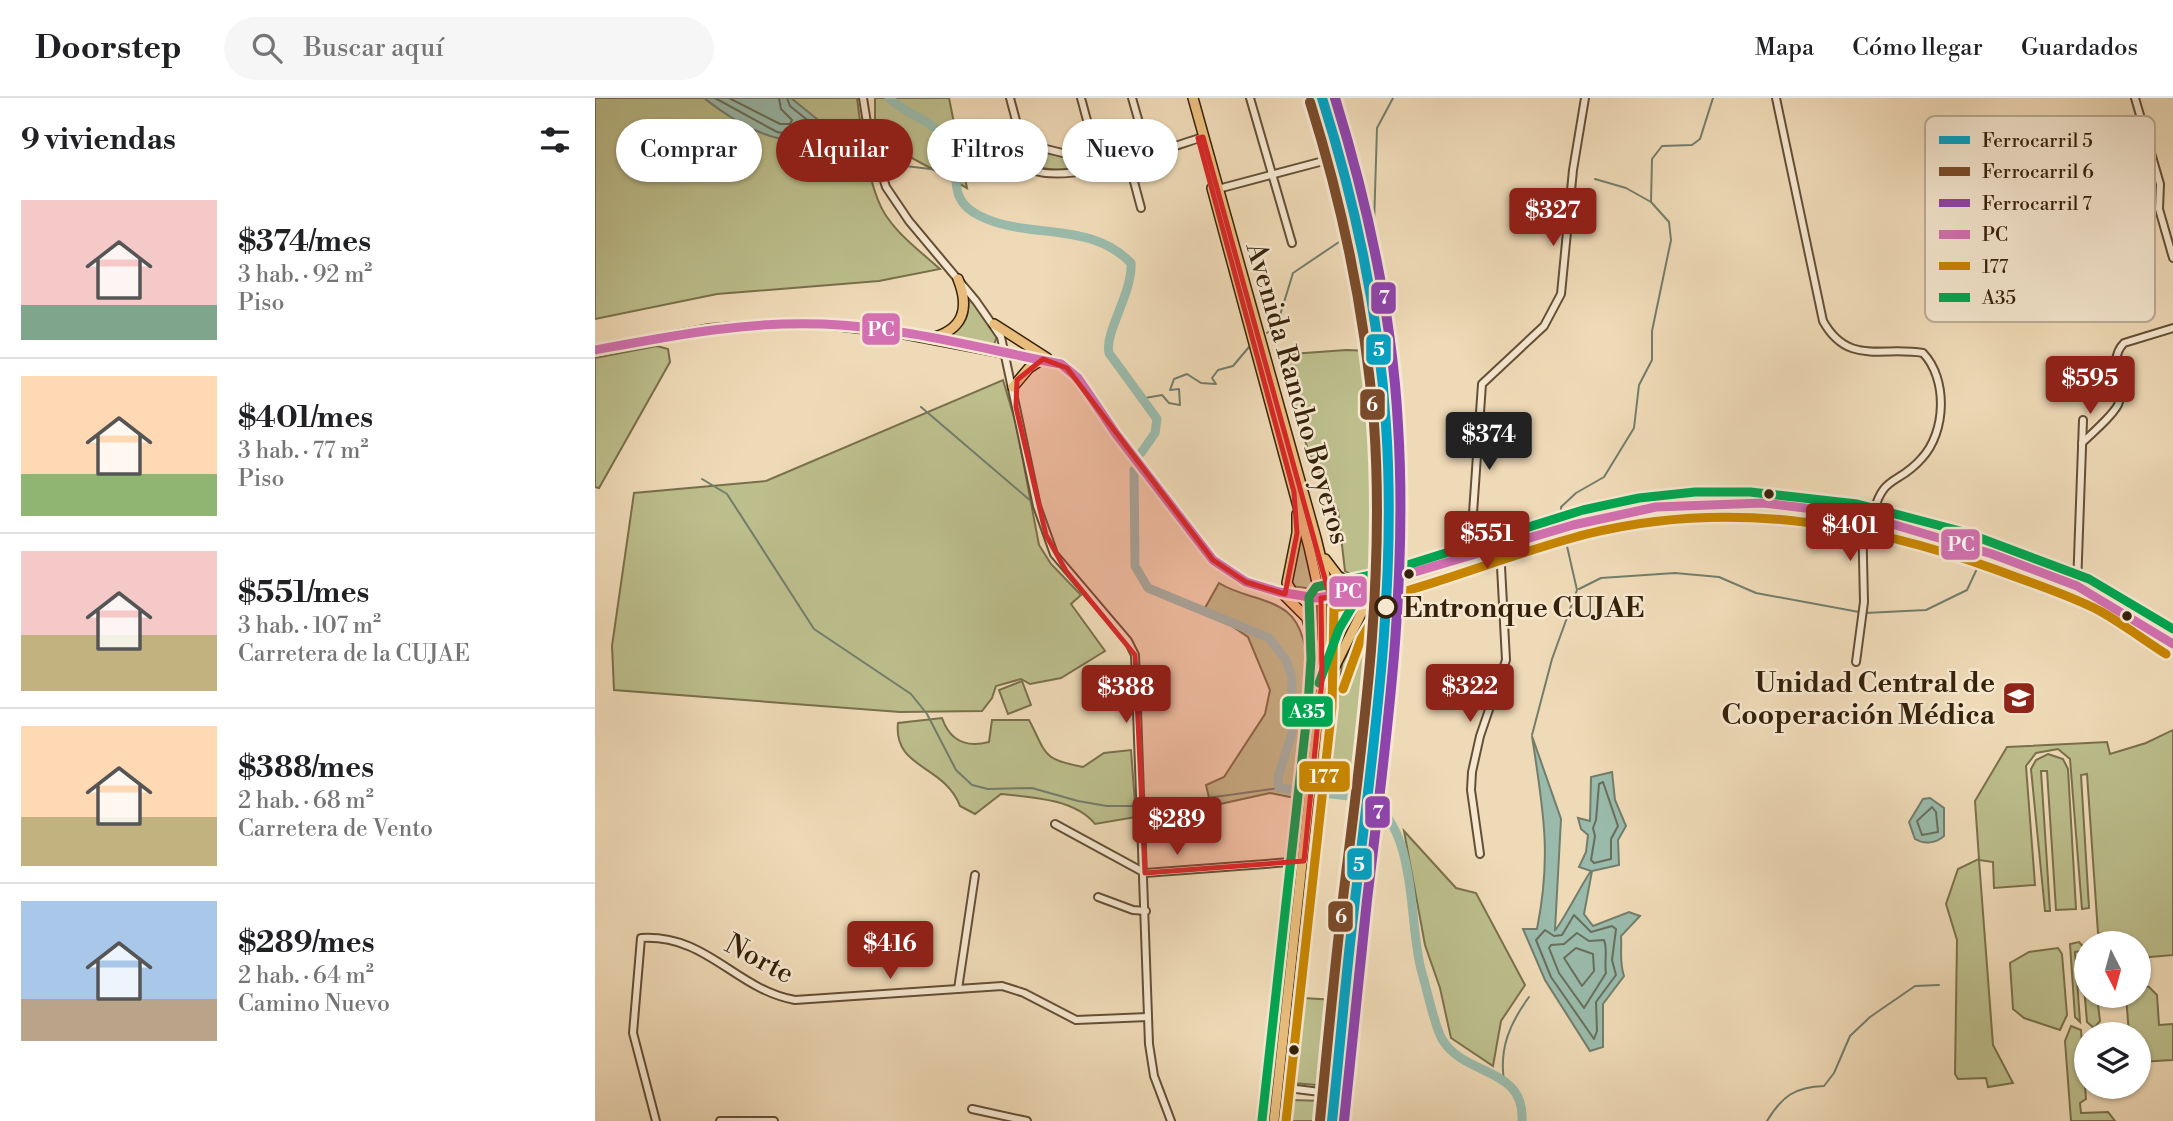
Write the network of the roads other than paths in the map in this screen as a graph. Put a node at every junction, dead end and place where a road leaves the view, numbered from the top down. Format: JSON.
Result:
{"nodes":[{"id":1,"x":863,"y":98,"type":"edge"},
{"id":2,"x":1010,"y":98,"type":"edge"},
{"id":3,"x":1081,"y":98,"type":"edge"},
{"id":4,"x":1132,"y":98,"type":"edge"},
{"id":5,"x":1186,"y":98,"type":"edge"},
{"id":6,"x":1192,"y":98,"type":"edge"},
{"id":7,"x":1250,"y":98,"type":"edge"},
{"id":8,"x":1585,"y":98,"type":"edge"},
{"id":9,"x":1776,"y":98,"type":"edge"},
{"id":10,"x":2135,"y":98,"type":"edge"},
{"id":11,"x":2140,"y":116,"type":"edge"},
{"id":12,"x":1016,"y":119,"type":"edge"},
{"id":13,"x":1087,"y":119,"type":"edge"},
{"id":14,"x":1138,"y":119,"type":"edge"},
{"id":15,"x":1201,"y":138,"type":"junction"},
{"id":16,"x":1178,"y":145,"type":"edge"},
{"id":17,"x":1331,"y":159,"type":"dead end"},
{"id":18,"x":2155,"y":167,"type":"edge"},
{"id":19,"x":1273,"y":174,"type":"junction"},
{"id":20,"x":1134,"y":182,"type":"edge"},
{"id":21,"x":1218,"y":189,"type":"junction"},
{"id":22,"x":1141,"y":208,"type":"dead end"},
{"id":23,"x":1292,"y":243,"type":"dead end"},
{"id":24,"x":2173,"y":258,"type":"edge"},
{"id":25,"x":958,"y":279,"type":"junction"},
{"id":26,"x":994,"y":324,"type":"junction"},
{"id":27,"x":2173,"y":328,"type":"edge"},
{"id":28,"x":931,"y":338,"type":"junction"},
{"id":29,"x":595,"y":350,"type":"edge"},
{"id":30,"x":1006,"y":353,"type":"junction"},
{"id":31,"x":1043,"y":359,"type":"junction"},
{"id":32,"x":1055,"y":362,"type":"junction"},
{"id":33,"x":1013,"y":387,"type":"junction"},
{"id":34,"x":2083,"y":420,"type":"dead end"},
{"id":35,"x":2082,"y":443,"type":"junction"},
{"id":36,"x":1294,"y":492,"type":"junction"},
{"id":37,"x":1862,"y":515,"type":"junction"},
{"id":38,"x":1873,"y":517,"type":"junction"},
{"id":39,"x":1316,"y":538,"type":"junction"},
{"id":40,"x":1500,"y":548,"type":"junction"},
{"id":41,"x":1470,"y":558,"type":"junction"},
{"id":42,"x":1290,"y":570,"type":"junction"},
{"id":43,"x":1379,"y":585,"type":"junction"},
{"id":44,"x":2077,"y":586,"type":"junction"},
{"id":45,"x":1267,"y":589,"type":"junction"},
{"id":46,"x":1361,"y":590,"type":"junction"},
{"id":47,"x":1279,"y":593,"type":"junction"},
{"id":48,"x":1296,"y":596,"type":"junction"},
{"id":49,"x":1326,"y":597,"type":"junction"},
{"id":50,"x":1366,"y":605,"type":"junction"},
{"id":51,"x":2173,"y":644,"type":"edge"},
{"id":52,"x":1856,"y":662,"type":"dead end"},
{"id":53,"x":1327,"y":680,"type":"junction"},
{"id":54,"x":1055,"y":824,"type":"dead end"},
{"id":55,"x":1312,"y":824,"type":"junction"},
{"id":56,"x":1480,"y":854,"type":"dead end"},
{"id":57,"x":1304,"y":861,"type":"junction"},
{"id":58,"x":1145,"y":873,"type":"junction"},
{"id":59,"x":975,"y":876,"type":"dead end"},
{"id":60,"x":1098,"y":897,"type":"dead end"},
{"id":61,"x":1146,"y":911,"type":"junction"},
{"id":62,"x":958,"y":989,"type":"junction"},
{"id":63,"x":1148,"y":1017,"type":"junction"},
{"id":64,"x":1288,"y":1088,"type":"junction"},
{"id":65,"x":972,"y":1109,"type":"dead end"},
{"id":66,"x":988,"y":1113,"type":"junction"},
{"id":67,"x":656,"y":1121,"type":"edge"},
{"id":68,"x":720,"y":1121,"type":"edge"},
{"id":69,"x":774,"y":1121,"type":"edge"},
{"id":70,"x":988,"y":1121,"type":"edge"},
{"id":71,"x":1027,"y":1121,"type":"edge"},
{"id":72,"x":1171,"y":1121,"type":"edge"},
{"id":73,"x":1274,"y":1121,"type":"edge"},
{"id":74,"x":1284,"y":1121,"type":"edge"},
{"id":75,"x":1324,"y":1121,"type":"edge"}],
"edges":[{"from":1,"to":25,"type":"street"},
{"from":2,"to":12,"type":"street"},
{"from":3,"to":13,"type":"street"},
{"from":4,"to":14,"type":"street"},
{"from":5,"to":15,"type":"highway","name":"Avenida Rancho Boyeros"},
{"from":6,"to":15,"type":"highway","name":"Avenida Rancho Boyeros"},
{"from":7,"to":19,"type":"street"},
{"from":8,"to":41,"type":"street"},
{"from":9,"to":38,"type":"street"},
{"from":10,"to":11,"type":"street"},
{"from":15,"to":16,"type":"street"},
{"from":15,"to":21,"type":"highway","name":"Avenida Rancho Boyeros"},
{"from":15,"to":36,"type":"highway","name":"Avenida Rancho Boyeros"},
{"from":17,"to":19,"type":"street"},
{"from":18,"to":24,"type":"street"},
{"from":19,"to":21,"type":"street"},
{"from":19,"to":23,"type":"street"},
{"from":20,"to":22,"type":"street"},
{"from":21,"to":39,"type":"highway","name":"Avenida Rancho Boyeros"},
{"from":25,"to":26,"type":"street"},
{"from":25,"to":28,"type":"highway"},
{"from":26,"to":30,"type":"street"},
{"from":26,"to":32,"type":"highway"},
{"from":27,"to":35,"type":"street"},
{"from":28,"to":29,"type":"highway"},
{"from":28,"to":30,"type":"highway"},
{"from":30,"to":31,"type":"highway"},
{"from":30,"to":33,"type":"street"},
{"from":31,"to":32,"type":"highway"},
{"from":31,"to":33,"type":"highway"},
{"from":32,"to":45,"type":"highway"},
{"from":33,"to":58,"type":"street"},
{"from":34,"to":35,"type":"street"},
{"from":35,"to":44,"type":"street"},
{"from":36,"to":42,"type":"highway"},
{"from":36,"to":49,"type":"highway","name":"Avenida Rancho Boyeros"},
{"from":37,"to":38,"type":"highway"},
{"from":37,"to":40,"type":"highway"},
{"from":37,"to":52,"type":"street"},
{"from":38,"to":44,"type":"highway"},
{"from":39,"to":46,"type":"highway"},
{"from":39,"to":49,"type":"highway","name":"Avenida Rancho Boyeros"},
{"from":40,"to":41,"type":"highway"},
{"from":40,"to":56,"type":"street"},
{"from":41,"to":43,"type":"highway"},
{"from":42,"to":45,"type":"highway"},
{"from":42,"to":48,"type":"highway"},
{"from":43,"to":46,"type":"highway"},
{"from":43,"to":50,"type":"highway"},
{"from":44,"to":51,"type":"highway"},
{"from":45,"to":47,"type":"highway"},
{"from":46,"to":49,"type":"highway"},
{"from":46,"to":50,"type":"highway"},
{"from":47,"to":48,"type":"highway"},
{"from":47,"to":53,"type":"highway"},
{"from":48,"to":49,"type":"highway"},
{"from":49,"to":53,"type":"highway","name":"Avenida Rancho Boyeros"},
{"from":50,"to":53,"type":"highway"},
{"from":53,"to":55,"type":"highway","name":"Avenida Rancho Boyeros"},
{"from":54,"to":58,"type":"street"},
{"from":55,"to":57,"type":"highway","name":"Avenida Rancho Boyeros"},
{"from":55,"to":64,"type":"highway","name":"Avenida Rancho Boyeros"},
{"from":57,"to":58,"type":"street"},
{"from":57,"to":73,"type":"highway","name":"Avenida Rancho Boyeros"},
{"from":58,"to":61,"type":"street"},
{"from":59,"to":62,"type":"street"},
{"from":60,"to":61,"type":"street"},
{"from":61,"to":63,"type":"street"},
{"from":62,"to":63,"type":"street","name":"Norte"},
{"from":62,"to":67,"type":"street","name":"Norte"},
{"from":63,"to":72,"type":"street"},
{"from":64,"to":74,"type":"highway","name":"Avenida Rancho Boyeros"},
{"from":64,"to":75,"type":"street"},
{"from":65,"to":66,"type":"street"},
{"from":66,"to":70,"type":"street"},
{"from":66,"to":71,"type":"street"},
{"from":68,"to":69,"type":"street"}]}
